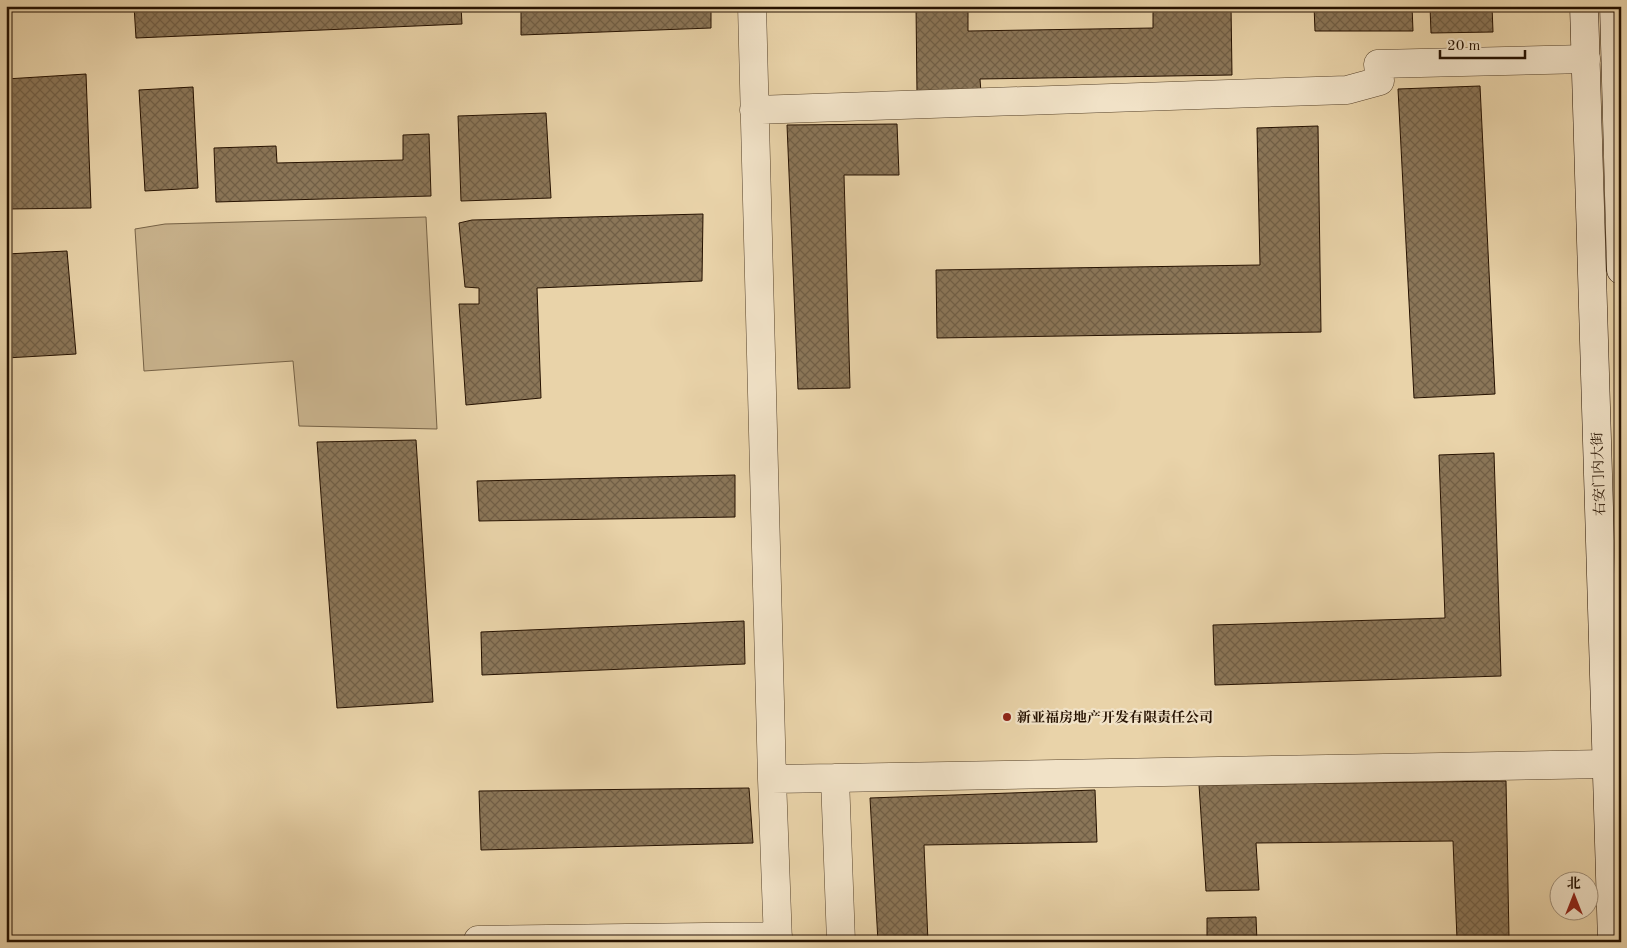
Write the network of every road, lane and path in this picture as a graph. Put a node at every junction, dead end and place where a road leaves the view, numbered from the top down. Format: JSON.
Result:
{"nodes":[{"id":1,"x":752,"y":6,"type":"edge"},
{"id":2,"x":1584,"y":6,"type":"edge"},
{"id":3,"x":1614,"y":6,"type":"edge"},
{"id":4,"x":1586,"y":59,"type":"junction"},
{"id":5,"x":754,"y":110,"type":"junction"},
{"id":6,"x":1620,"y":253,"type":"edge"},
{"id":7,"x":1606,"y":764,"type":"junction"},
{"id":8,"x":835,"y":778,"type":"junction"},
{"id":9,"x":772,"y":779,"type":"junction"},
{"id":10,"x":778,"y":939,"type":"edge"},
{"id":11,"x":478,"y":942,"type":"edge"},
{"id":12,"x":841,"y":942,"type":"edge"},
{"id":13,"x":1612,"y":942,"type":"edge"}],
"edges":[{"from":1,"to":5,"type":"street"},
{"from":2,"to":4,"type":"street","name":"右安门内大街"},
{"from":3,"to":6,"type":"street"},
{"from":4,"to":5,"type":"street"},
{"from":4,"to":7,"type":"street","name":"右安门内大街"},
{"from":5,"to":9,"type":"street"},
{"from":7,"to":8,"type":"street"},
{"from":7,"to":13,"type":"street","name":"右安门内大街"},
{"from":8,"to":9,"type":"street"},
{"from":8,"to":12,"type":"street"},
{"from":9,"to":10,"type":"street"},
{"from":10,"to":11,"type":"street"}]}
